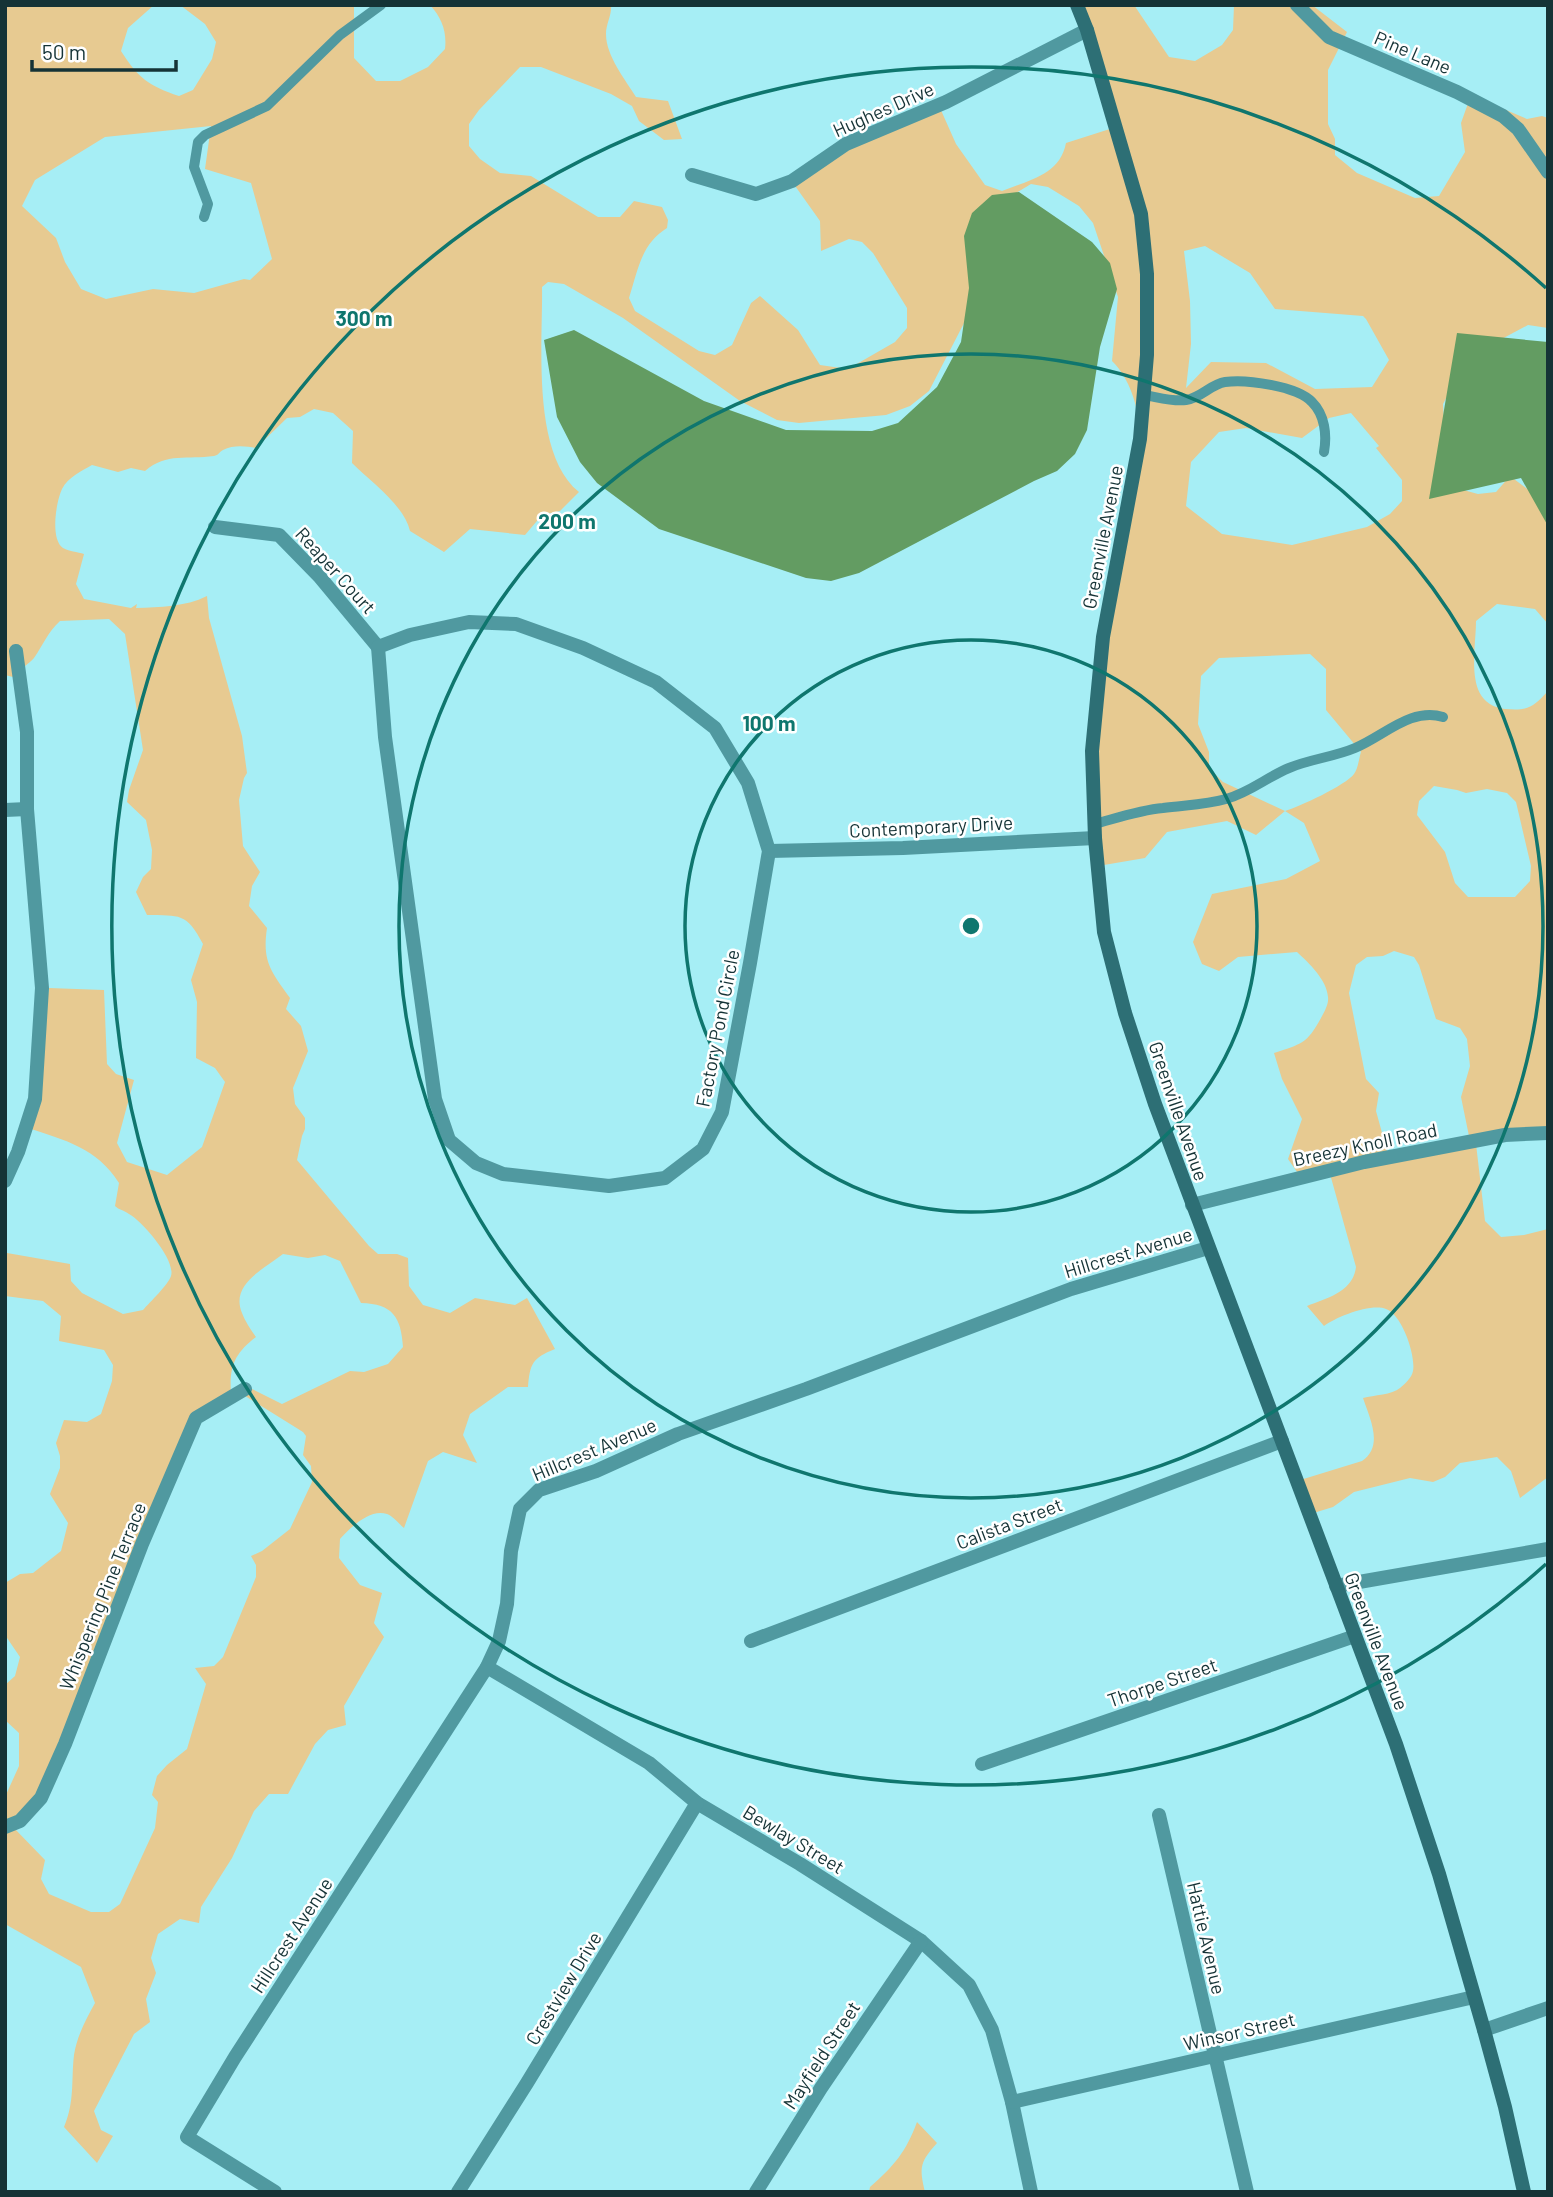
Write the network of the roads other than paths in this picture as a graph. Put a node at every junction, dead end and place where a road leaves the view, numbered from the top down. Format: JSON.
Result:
{"nodes":[{"id":1,"x":381,"y":5,"type":"edge"},
{"id":2,"x":1077,"y":5,"type":"edge"},
{"id":3,"x":1297,"y":5,"type":"edge"},
{"id":4,"x":1087,"y":30,"type":"junction"},
{"id":5,"x":1548,"y":172,"type":"edge"},
{"id":6,"x":692,"y":175,"type":"dead end"},
{"id":7,"x":204,"y":216,"type":"dead end"},
{"id":8,"x":1144,"y":395,"type":"junction"},
{"id":9,"x":1324,"y":452,"type":"dead end"},
{"id":10,"x":215,"y":527,"type":"dead end"},
{"id":11,"x":378,"y":647,"type":"junction"},
{"id":12,"x":16,"y":652,"type":"dead end"},
{"id":13,"x":1443,"y":717,"type":"dead end"},
{"id":14,"x":27,"y":809,"type":"junction"},
{"id":15,"x":5,"y":810,"type":"edge"},
{"id":16,"x":1095,"y":831,"type":"junction"},
{"id":17,"x":769,"y":851,"type":"junction"},
{"id":18,"x":1548,"y":1133,"type":"edge"},
{"id":19,"x":5,"y":1181,"type":"edge"},
{"id":20,"x":1192,"y":1205,"type":"junction"},
{"id":21,"x":1208,"y":1248,"type":"junction"},
{"id":22,"x":245,"y":1389,"type":"dead end"},
{"id":23,"x":1282,"y":1441,"type":"junction"},
{"id":24,"x":1548,"y":1549,"type":"edge"},
{"id":25,"x":1336,"y":1586,"type":"junction"},
{"id":26,"x":1355,"y":1636,"type":"junction"},
{"id":27,"x":751,"y":1640,"type":"dead end"},
{"id":28,"x":487,"y":1667,"type":"junction"},
{"id":29,"x":982,"y":1765,"type":"dead end"},
{"id":30,"x":697,"y":1803,"type":"junction"},
{"id":31,"x":1159,"y":1815,"type":"dead end"},
{"id":32,"x":5,"y":1827,"type":"edge"},
{"id":33,"x":921,"y":1941,"type":"junction"},
{"id":34,"x":1474,"y":1997,"type":"junction"},
{"id":35,"x":1548,"y":2008,"type":"edge"},
{"id":36,"x":1484,"y":2030,"type":"junction"},
{"id":37,"x":1214,"y":2056,"type":"junction"},
{"id":38,"x":1012,"y":2102,"type":"junction"},
{"id":39,"x":275,"y":2192,"type":"edge"},
{"id":40,"x":458,"y":2192,"type":"edge"},
{"id":41,"x":756,"y":2192,"type":"edge"},
{"id":42,"x":1031,"y":2192,"type":"edge"},
{"id":43,"x":1247,"y":2192,"type":"edge"},
{"id":44,"x":1524,"y":2192,"type":"edge"}],
"edges":[{"from":1,"to":7,"type":"lane"},
{"from":2,"to":4,"type":"main road","name":"Greenville Avenue"},
{"from":3,"to":5,"type":"street","name":"Pine Lane"},
{"from":4,"to":6,"type":"street","name":"Hughes Drive"},
{"from":4,"to":8,"type":"main road","name":"Greenville Avenue"},
{"from":8,"to":9,"type":"lane"},
{"from":8,"to":16,"type":"main road","name":"Greenville Avenue"},
{"from":10,"to":11,"type":"street","name":"Reaper Court"},
{"from":11,"to":17,"type":"street","name":"Factory Pond Circle"},
{"from":11,"to":17,"type":"street","name":"Factory Pond Circle"},
{"from":12,"to":14,"type":"street"},
{"from":13,"to":16,"type":"lane"},
{"from":14,"to":15,"type":"street"},
{"from":14,"to":19,"type":"street"},
{"from":16,"to":17,"type":"street","name":"Contemporary Drive"},
{"from":16,"to":20,"type":"main road","name":"Greenville Avenue"},
{"from":18,"to":20,"type":"street","name":"Breezy Knoll Road"},
{"from":20,"to":21,"type":"main road","name":"Greenville Avenue"},
{"from":21,"to":23,"type":"main road","name":"Greenville Avenue"},
{"from":21,"to":28,"type":"street","name":"Hillcrest Avenue"},
{"from":22,"to":32,"type":"street","name":"Whispering Pine Terrace"},
{"from":23,"to":25,"type":"main road","name":"Greenville Avenue"},
{"from":23,"to":27,"type":"street","name":"Calista Street"},
{"from":24,"to":25,"type":"street"},
{"from":25,"to":26,"type":"main road","name":"Greenville Avenue"},
{"from":26,"to":29,"type":"street","name":"Thorpe Street"},
{"from":26,"to":34,"type":"main road","name":"Greenville Avenue"},
{"from":28,"to":30,"type":"street","name":"Bewlay Street"},
{"from":28,"to":39,"type":"street","name":"Hillcrest Avenue"},
{"from":30,"to":33,"type":"street","name":"Bewlay Street"},
{"from":30,"to":40,"type":"street","name":"Crestview Drive"},
{"from":31,"to":37,"type":"street","name":"Hattie Avenue"},
{"from":33,"to":38,"type":"street","name":"Bewlay Street"},
{"from":33,"to":41,"type":"street","name":"Mayfield Street"},
{"from":34,"to":36,"type":"main road","name":"Greenville Avenue"},
{"from":34,"to":37,"type":"street","name":"Winsor Street"},
{"from":35,"to":36,"type":"street"},
{"from":36,"to":44,"type":"main road","name":"Greenville Avenue"},
{"from":37,"to":38,"type":"street","name":"Winsor Street"},
{"from":37,"to":43,"type":"street","name":"Hattie Avenue"},
{"from":38,"to":42,"type":"street","name":"Bewlay Street"}]}
